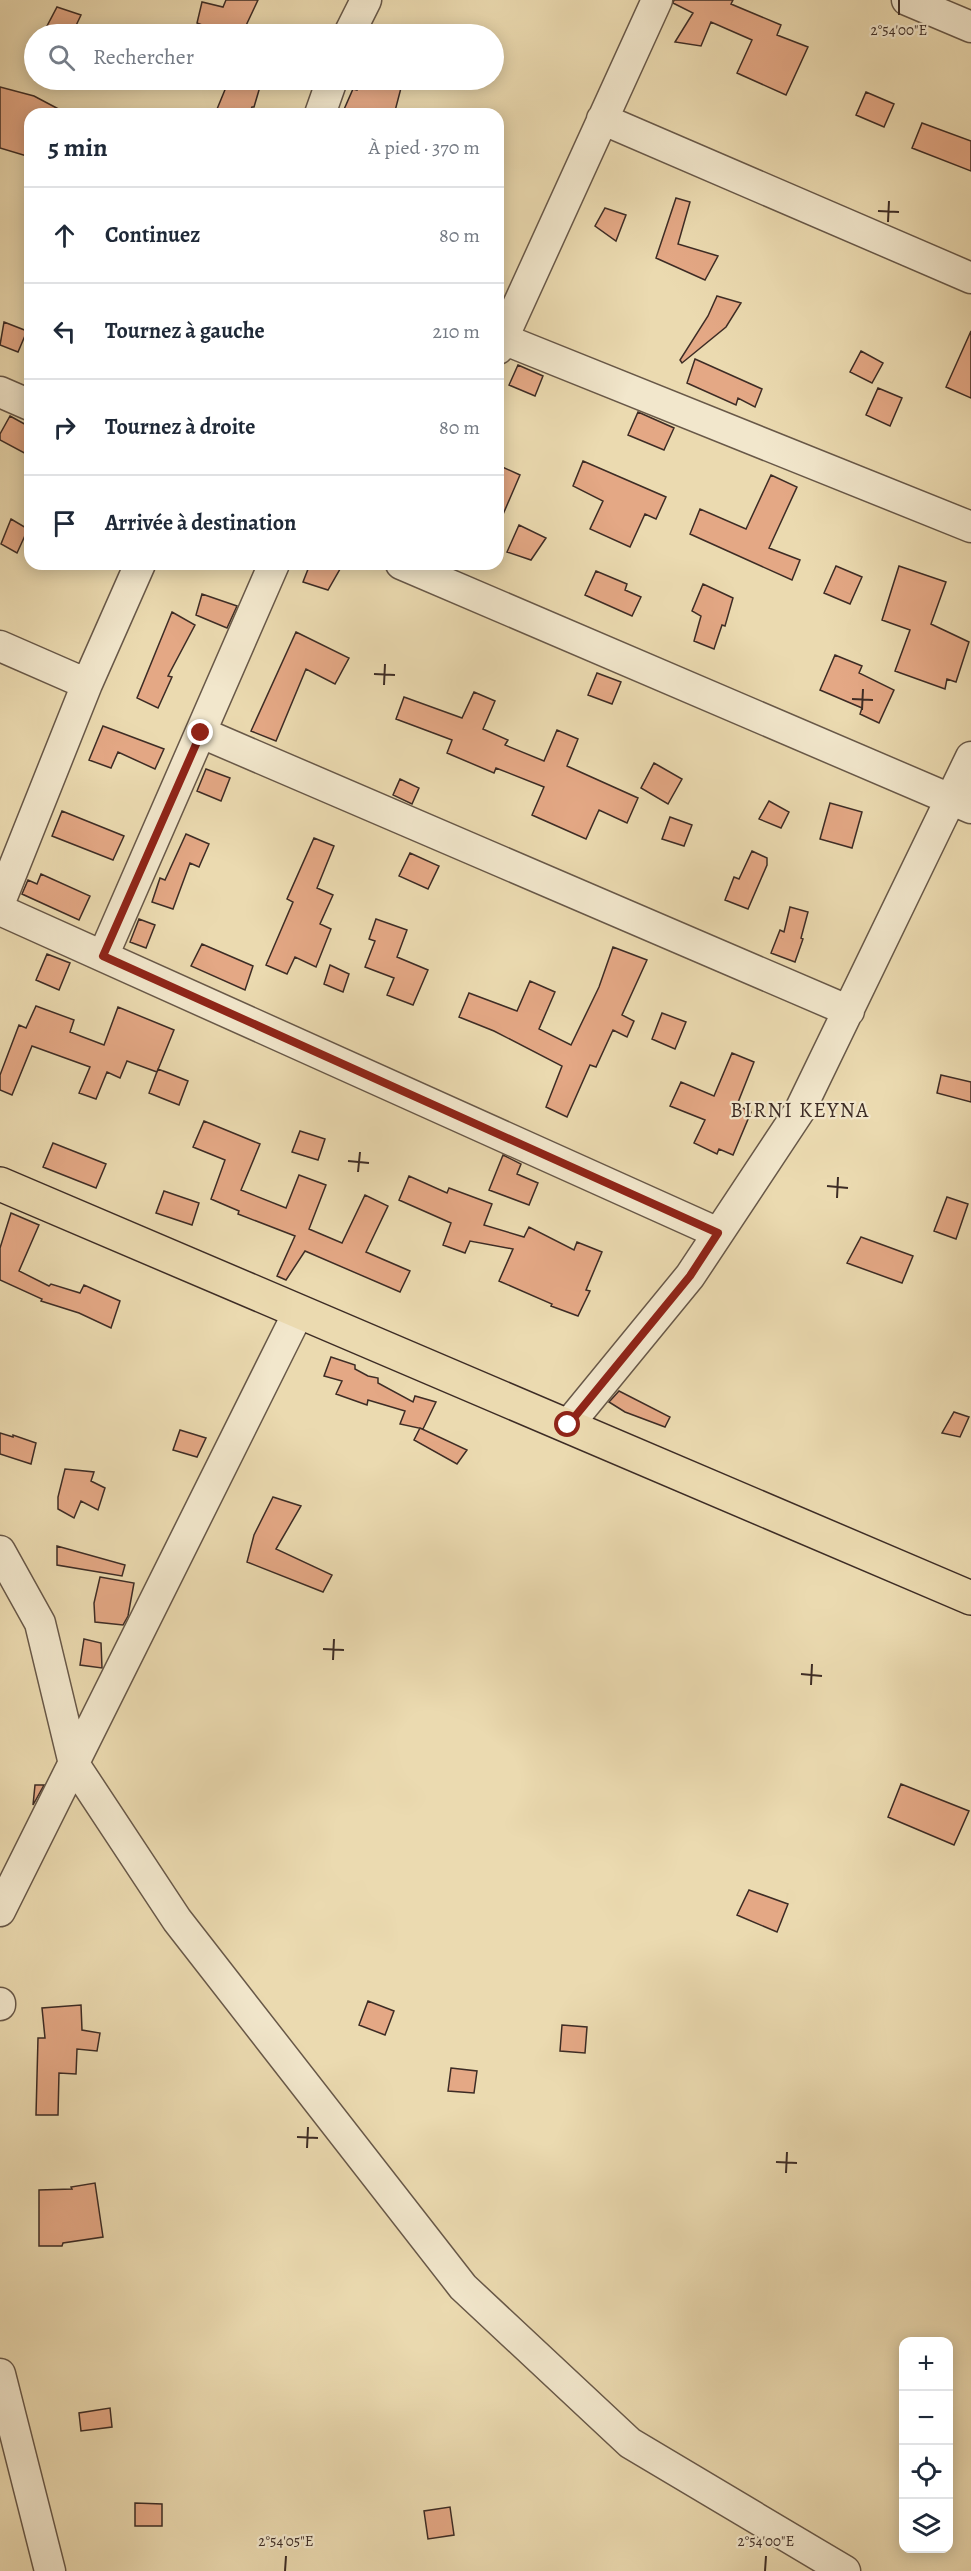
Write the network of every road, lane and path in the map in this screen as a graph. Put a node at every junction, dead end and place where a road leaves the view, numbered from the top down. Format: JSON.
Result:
{"nodes":[{"id":1,"x":366,"y":0,"type":"edge"},
{"id":2,"x":657,"y":0,"type":"edge"},
{"id":3,"x":907,"y":0,"type":"edge"},
{"id":4,"x":354,"y":24,"type":"edge"},
{"id":5,"x":971,"y":27,"type":"edge"},
{"id":6,"x":328,"y":90,"type":"edge"},
{"id":7,"x":322,"y":108,"type":"edge"},
{"id":8,"x":602,"y":119,"type":"junction"},
{"id":9,"x":971,"y":278,"type":"edge"},
{"id":10,"x":504,"y":335,"type":"edge"},
{"id":11,"x":504,"y":346,"type":"edge"},
{"id":12,"x":0,"y":392,"type":"edge"},
{"id":13,"x":24,"y":402,"type":"edge"},
{"id":14,"x":971,"y":527,"type":"edge"},
{"id":15,"x":137,"y":570,"type":"edge"},
{"id":16,"x":271,"y":570,"type":"edge"},
{"id":17,"x":415,"y":570,"type":"edge"},
{"id":18,"x":0,"y":646,"type":"edge"},
{"id":19,"x":87,"y":684,"type":"junction"},
{"id":20,"x":201,"y":733,"type":"junction"},
{"id":21,"x":971,"y":757,"type":"edge"},
{"id":22,"x":961,"y":804,"type":"edge"},
{"id":23,"x":0,"y":902,"type":"edge"},
{"id":24,"x":0,"y":910,"type":"edge"},
{"id":25,"x":103,"y":956,"type":"junction"},
{"id":26,"x":849,"y":1011,"type":"junction"},
{"id":27,"x":0,"y":1184,"type":"edge"},
{"id":28,"x":718,"y":1233,"type":"junction"},
{"id":29,"x":299,"y":1311,"type":"junction"},
{"id":30,"x":568,"y":1425,"type":"junction"},
{"id":31,"x":0,"y":1551,"type":"edge"},
{"id":32,"x":971,"y":1598,"type":"edge"},
{"id":33,"x":74,"y":1764,"type":"junction"},
{"id":34,"x":0,"y":1911,"type":"edge"},
{"id":35,"x":0,"y":2374,"type":"edge"},
{"id":36,"x":50,"y":2571,"type":"edge"},
{"id":37,"x":845,"y":2571,"type":"edge"}],
"edges":[{"from":1,"to":4,"type":"street"},
{"from":2,"to":8,"type":"street"},
{"from":3,"to":5,"type":"street"},
{"from":6,"to":7,"type":"street"},
{"from":8,"to":9,"type":"street"},
{"from":8,"to":10,"type":"street"},
{"from":11,"to":14,"type":"street"},
{"from":12,"to":13,"type":"street"},
{"from":15,"to":19,"type":"street"},
{"from":16,"to":20,"type":"street"},
{"from":17,"to":22,"type":"street"},
{"from":18,"to":19,"type":"street"},
{"from":19,"to":23,"type":"street"},
{"from":20,"to":25,"type":"street"},
{"from":20,"to":26,"type":"street"},
{"from":21,"to":22,"type":"street"},
{"from":22,"to":26,"type":"street"},
{"from":24,"to":25,"type":"street"},
{"from":25,"to":28,"type":"street"},
{"from":26,"to":28,"type":"street"},
{"from":27,"to":29,"type":"highway"},
{"from":28,"to":30,"type":"street"},
{"from":29,"to":30,"type":"highway"},
{"from":29,"to":33,"type":"street"},
{"from":30,"to":32,"type":"highway"},
{"from":31,"to":33,"type":"street"},
{"from":33,"to":34,"type":"street"},
{"from":33,"to":37,"type":"street"},
{"from":35,"to":36,"type":"street"}]}
